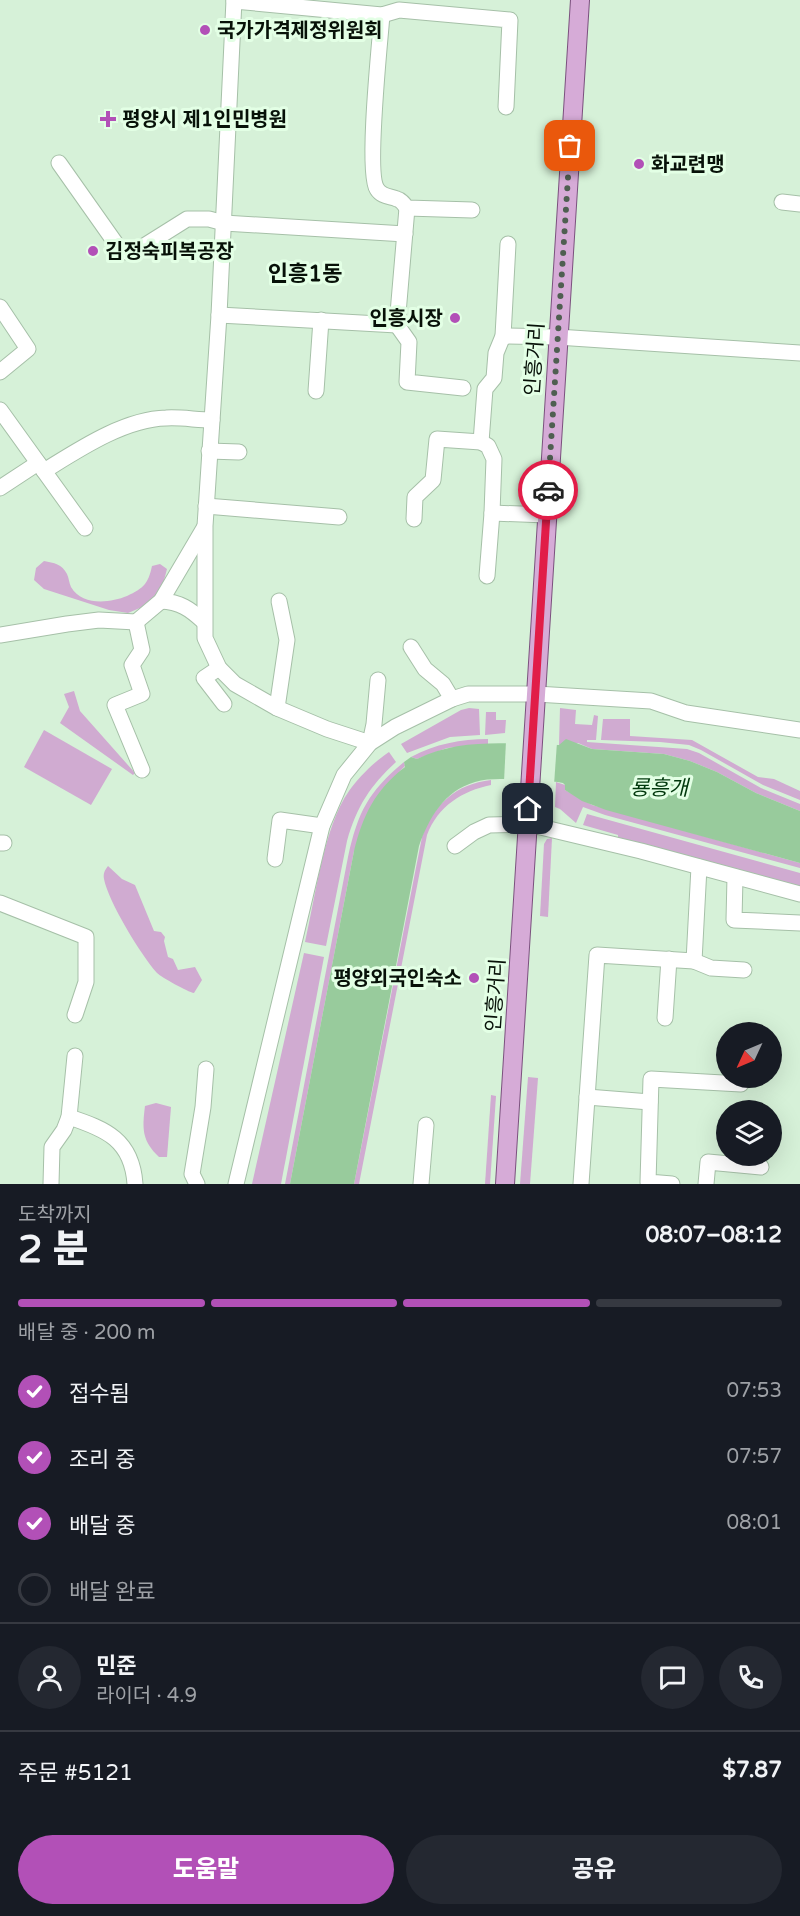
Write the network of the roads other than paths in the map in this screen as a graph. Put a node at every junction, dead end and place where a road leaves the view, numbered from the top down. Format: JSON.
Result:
{"nodes":[{"id":1,"x":234,"y":0,"type":"edge"},
{"id":2,"x":580,"y":0,"type":"edge"},
{"id":3,"x":382,"y":15,"type":"junction"},
{"id":4,"x":506,"y":107,"type":"dead end"},
{"id":5,"x":59,"y":163,"type":"dead end"},
{"id":6,"x":782,"y":202,"type":"dead end"},
{"id":7,"x":800,"y":204,"type":"edge"},
{"id":8,"x":407,"y":208,"type":"junction"},
{"id":9,"x":472,"y":210,"type":"dead end"},
{"id":10,"x":224,"y":223,"type":"junction"},
{"id":11,"x":405,"y":234,"type":"junction"},
{"id":12,"x":508,"y":244,"type":"dead end"},
{"id":13,"x":0,"y":307,"type":"edge"},
{"id":14,"x":219,"y":315,"type":"junction"},
{"id":15,"x":321,"y":320,"type":"junction"},
{"id":16,"x":397,"y":325,"type":"junction"},
{"id":17,"x":503,"y":336,"type":"junction"},
{"id":18,"x":557,"y":337,"type":"junction"},
{"id":19,"x":800,"y":353,"type":"edge"},
{"id":20,"x":0,"y":372,"type":"edge"},
{"id":21,"x":464,"y":388,"type":"dead end"},
{"id":22,"x":316,"y":391,"type":"dead end"},
{"id":23,"x":0,"y":410,"type":"edge"},
{"id":24,"x":212,"y":420,"type":"junction"},
{"id":25,"x":481,"y":442,"type":"junction"},
{"id":26,"x":209,"y":451,"type":"junction"},
{"id":27,"x":239,"y":452,"type":"dead end"},
{"id":28,"x":41,"y":467,"type":"junction"},
{"id":29,"x":0,"y":488,"type":"edge"},
{"id":30,"x":206,"y":506,"type":"junction"},
{"id":31,"x":492,"y":513,"type":"junction"},
{"id":32,"x":547,"y":514,"type":"junction"},
{"id":33,"x":339,"y":517,"type":"dead end"},
{"id":34,"x":414,"y":519,"type":"dead end"},
{"id":35,"x":205,"y":526,"type":"junction"},
{"id":36,"x":85,"y":528,"type":"dead end"},
{"id":37,"x":487,"y":576,"type":"dead end"},
{"id":38,"x":161,"y":601,"type":"junction"},
{"id":39,"x":279,"y":601,"type":"dead end"},
{"id":40,"x":203,"y":621,"type":"junction"},
{"id":41,"x":136,"y":622,"type":"junction"},
{"id":42,"x":0,"y":635,"type":"edge"},
{"id":43,"x":411,"y":647,"type":"dead end"},
{"id":44,"x":219,"y":668,"type":"junction"},
{"id":45,"x":378,"y":680,"type":"dead end"},
{"id":46,"x":536,"y":694,"type":"junction"},
{"id":47,"x":452,"y":699,"type":"junction"},
{"id":48,"x":224,"y":704,"type":"dead end"},
{"id":49,"x":277,"y":708,"type":"junction"},
{"id":50,"x":800,"y":730,"type":"edge"},
{"id":51,"x":370,"y":743,"type":"junction"},
{"id":52,"x":142,"y":771,"type":"dead end"},
{"id":53,"x":528,"y":816,"type":"junction"},
{"id":54,"x":322,"y":826,"type":"junction"},
{"id":55,"x":455,"y":846,"type":"dead end"},
{"id":56,"x":275,"y":859,"type":"dead end"},
{"id":57,"x":699,"y":867,"type":"junction"},
{"id":58,"x":735,"y":877,"type":"junction"},
{"id":59,"x":800,"y":894,"type":"edge"},
{"id":60,"x":0,"y":903,"type":"edge"},
{"id":61,"x":800,"y":923,"type":"edge"},
{"id":62,"x":669,"y":959,"type":"junction"},
{"id":63,"x":694,"y":961,"type":"junction"},
{"id":64,"x":744,"y":970,"type":"dead end"},
{"id":65,"x":75,"y":1015,"type":"dead end"},
{"id":66,"x":665,"y":1018,"type":"dead end"},
{"id":67,"x":75,"y":1056,"type":"dead end"},
{"id":68,"x":206,"y":1069,"type":"dead end"},
{"id":69,"x":716,"y":1083,"type":"edge"},
{"id":70,"x":587,"y":1097,"type":"junction"},
{"id":71,"x":650,"y":1102,"type":"junction"},
{"id":72,"x":69,"y":1118,"type":"junction"},
{"id":73,"x":426,"y":1125,"type":"dead end"},
{"id":74,"x":761,"y":1167,"type":"dead end"},
{"id":75,"x":51,"y":1184,"type":"edge"},
{"id":76,"x":135,"y":1184,"type":"edge"},
{"id":77,"x":197,"y":1184,"type":"edge"},
{"id":78,"x":236,"y":1184,"type":"edge"},
{"id":79,"x":421,"y":1184,"type":"edge"},
{"id":80,"x":505,"y":1184,"type":"edge"},
{"id":81,"x":581,"y":1184,"type":"edge"},
{"id":82,"x":672,"y":1184,"type":"edge"},
{"id":83,"x":706,"y":1184,"type":"edge"}],
"edges":[{"from":1,"to":3,"type":"street"},
{"from":1,"to":10,"type":"street"},
{"from":2,"to":18,"type":"main road","name":"인흥거리"},
{"from":3,"to":4,"type":"street"},
{"from":3,"to":8,"type":"street"},
{"from":5,"to":10,"type":"street"},
{"from":6,"to":7,"type":"street"},
{"from":8,"to":9,"type":"street"},
{"from":8,"to":11,"type":"street"},
{"from":10,"to":11,"type":"street"},
{"from":10,"to":14,"type":"street"},
{"from":11,"to":16,"type":"street"},
{"from":12,"to":17,"type":"street"},
{"from":13,"to":20,"type":"street"},
{"from":14,"to":15,"type":"street"},
{"from":14,"to":24,"type":"street"},
{"from":15,"to":16,"type":"street"},
{"from":15,"to":22,"type":"street"},
{"from":16,"to":21,"type":"street"},
{"from":17,"to":18,"type":"street"},
{"from":17,"to":25,"type":"street"},
{"from":18,"to":19,"type":"street"},
{"from":18,"to":32,"type":"main road","name":"인흥거리"},
{"from":23,"to":28,"type":"street"},
{"from":24,"to":26,"type":"street"},
{"from":24,"to":28,"type":"street"},
{"from":25,"to":31,"type":"street"},
{"from":25,"to":34,"type":"street"},
{"from":26,"to":27,"type":"street"},
{"from":26,"to":30,"type":"street"},
{"from":28,"to":29,"type":"street"},
{"from":28,"to":36,"type":"street"},
{"from":30,"to":33,"type":"street"},
{"from":30,"to":35,"type":"street"},
{"from":31,"to":32,"type":"street"},
{"from":31,"to":37,"type":"street"},
{"from":32,"to":46,"type":"main road","name":"인흥거리"},
{"from":35,"to":38,"type":"street"},
{"from":35,"to":40,"type":"street"},
{"from":38,"to":40,"type":"street"},
{"from":38,"to":41,"type":"street"},
{"from":39,"to":49,"type":"street"},
{"from":40,"to":44,"type":"street"},
{"from":41,"to":42,"type":"street"},
{"from":41,"to":52,"type":"street"},
{"from":43,"to":47,"type":"street"},
{"from":44,"to":48,"type":"street"},
{"from":44,"to":49,"type":"street"},
{"from":45,"to":51,"type":"street"},
{"from":46,"to":47,"type":"street"},
{"from":46,"to":50,"type":"street"},
{"from":46,"to":53,"type":"main road","name":"인흥거리"},
{"from":47,"to":51,"type":"street"},
{"from":49,"to":51,"type":"street"},
{"from":51,"to":54,"type":"street"},
{"from":53,"to":55,"type":"street"},
{"from":53,"to":57,"type":"street"},
{"from":53,"to":80,"type":"main road","name":"인흥거리"},
{"from":54,"to":56,"type":"street"},
{"from":54,"to":78,"type":"street"},
{"from":57,"to":58,"type":"street"},
{"from":57,"to":63,"type":"street"},
{"from":58,"to":59,"type":"street"},
{"from":58,"to":61,"type":"street"},
{"from":60,"to":65,"type":"street"},
{"from":62,"to":63,"type":"street"},
{"from":62,"to":66,"type":"street"},
{"from":62,"to":70,"type":"street"},
{"from":63,"to":64,"type":"street"},
{"from":67,"to":72,"type":"street"},
{"from":68,"to":77,"type":"street"},
{"from":69,"to":71,"type":"street"},
{"from":70,"to":71,"type":"street"},
{"from":70,"to":81,"type":"street"},
{"from":71,"to":82,"type":"street"},
{"from":72,"to":75,"type":"street"},
{"from":72,"to":76,"type":"street"},
{"from":73,"to":79,"type":"street"},
{"from":74,"to":83,"type":"street"}]}
